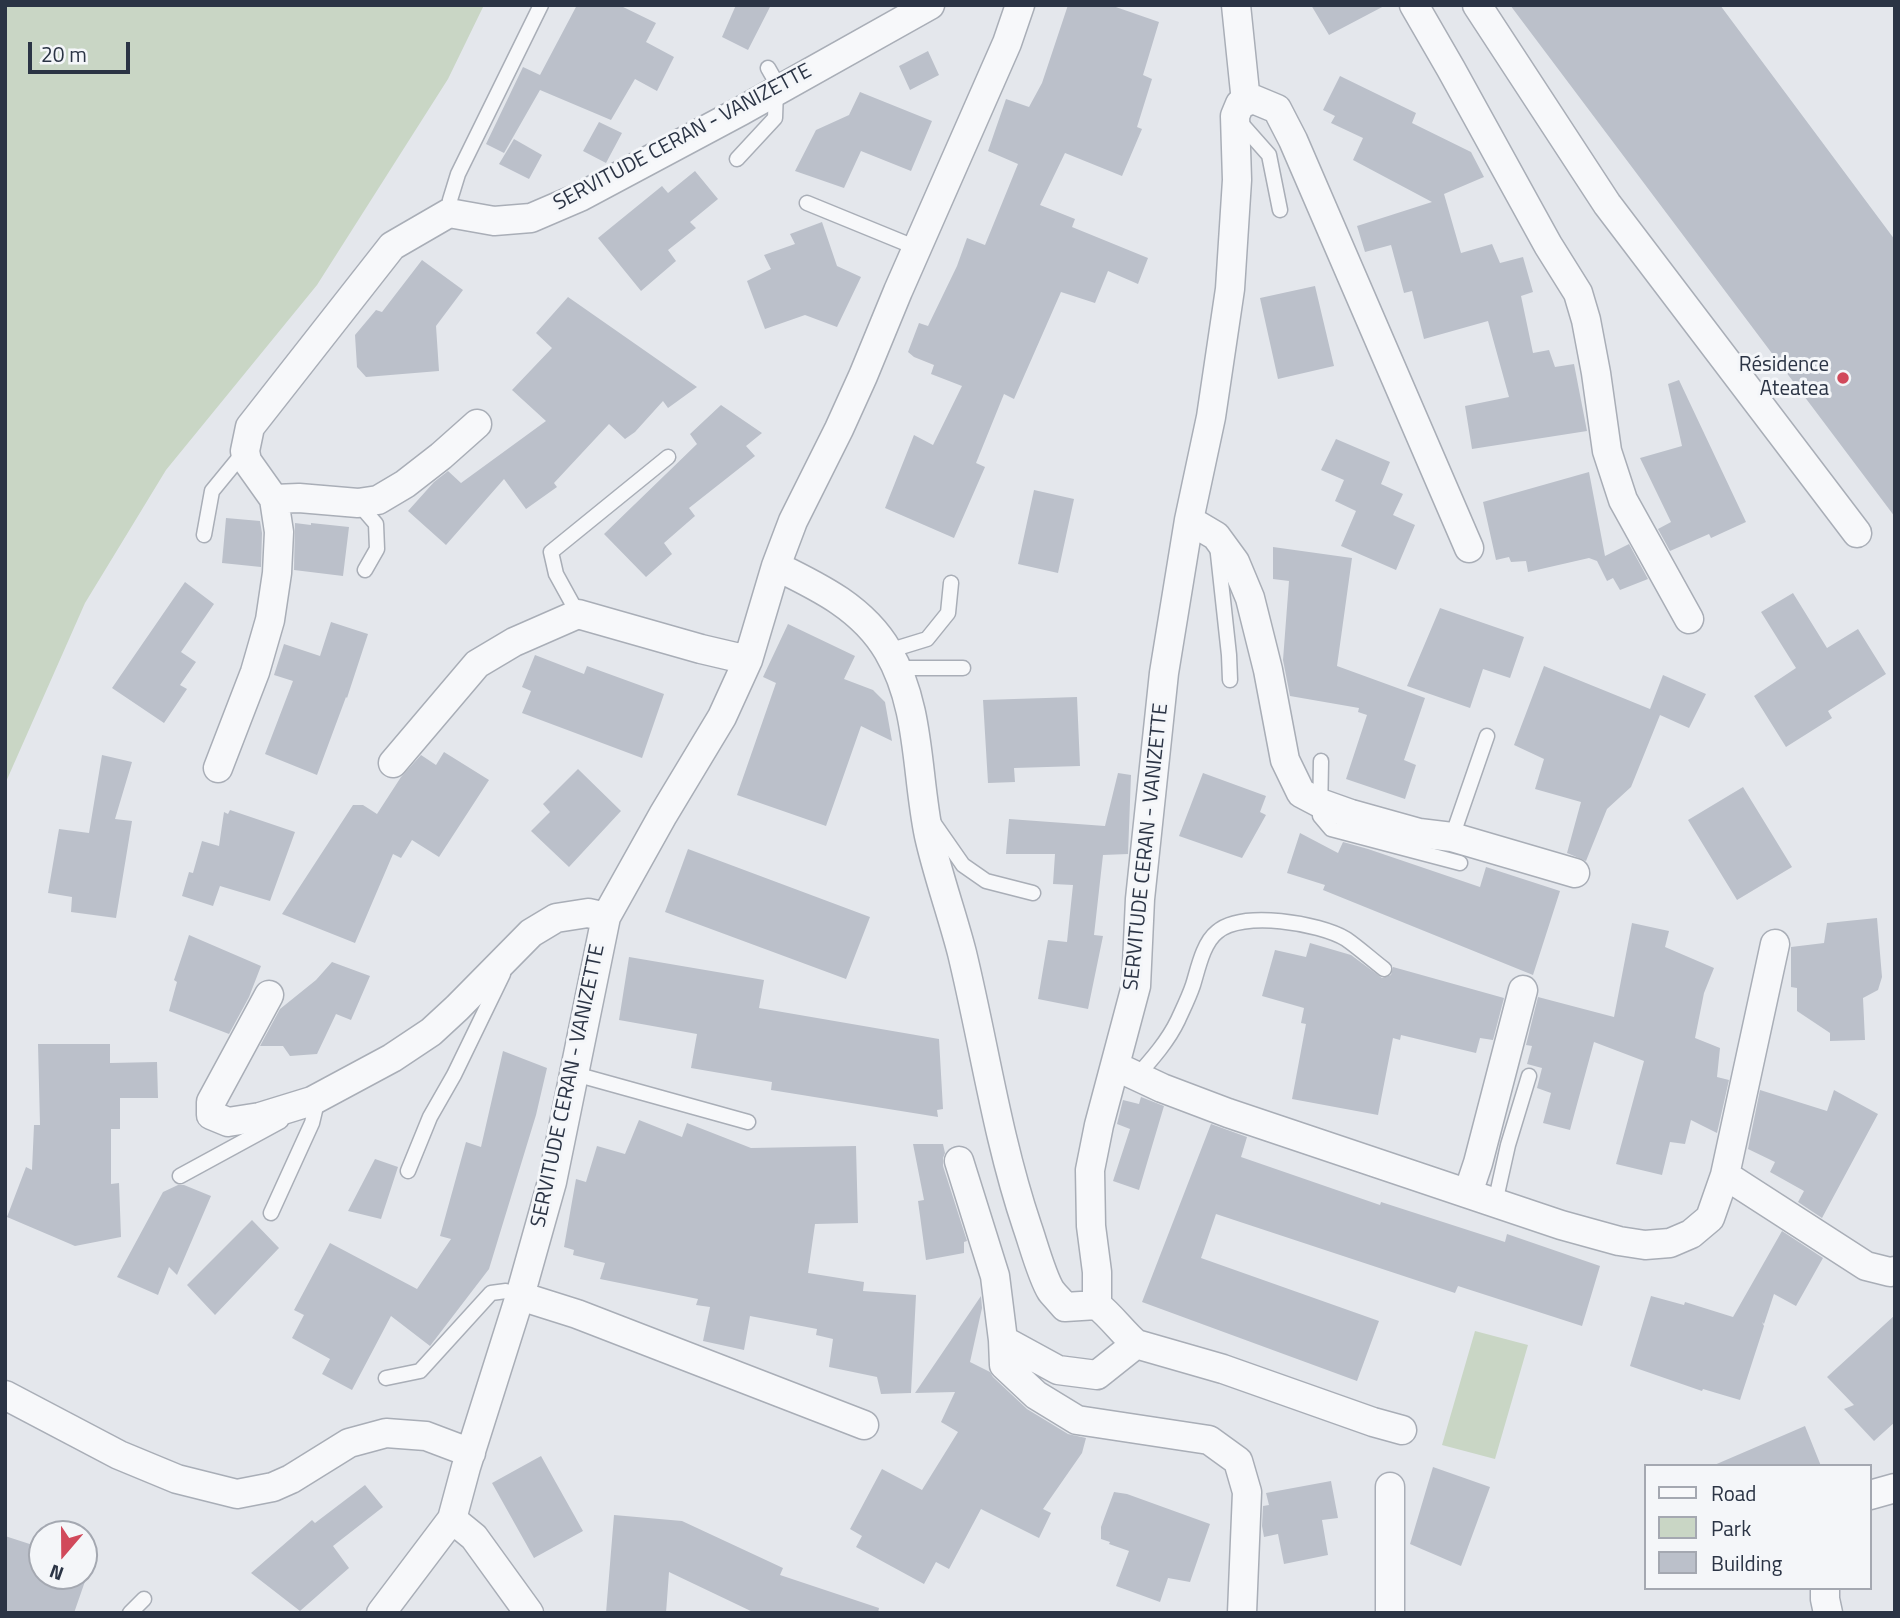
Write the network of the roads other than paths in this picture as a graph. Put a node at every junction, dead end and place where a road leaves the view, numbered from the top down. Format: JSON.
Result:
{"nodes":[{"id":1,"x":541,"y":5,"type":"edge"},
{"id":2,"x":930,"y":5,"type":"edge"},
{"id":3,"x":1020,"y":5,"type":"edge"},
{"id":4,"x":1236,"y":5,"type":"edge"},
{"id":5,"x":1414,"y":5,"type":"edge"},
{"id":6,"x":1477,"y":5,"type":"edge"},
{"id":7,"x":774,"y":82,"type":"junction"},
{"id":8,"x":1241,"y":109,"type":"junction"},
{"id":9,"x":737,"y":159,"type":"dead end"},
{"id":10,"x":807,"y":203,"type":"dead end"},
{"id":11,"x":1280,"y":210,"type":"dead end"},
{"id":12,"x":449,"y":213,"type":"junction"},
{"id":13,"x":917,"y":248,"type":"junction"},
{"id":14,"x":477,"y":424,"type":"dead end"},
{"id":15,"x":245,"y":451,"type":"junction"},
{"id":16,"x":668,"y":457,"type":"dead end"},
{"id":17,"x":274,"y":499,"type":"junction"},
{"id":18,"x":358,"y":503,"type":"junction"},
{"id":19,"x":1189,"y":520,"type":"junction"},
{"id":20,"x":1857,"y":533,"type":"dead end"},
{"id":21,"x":204,"y":535,"type":"dead end"},
{"id":22,"x":1216,"y":536,"type":"junction"},
{"id":23,"x":1469,"y":548,"type":"dead end"},
{"id":24,"x":776,"y":566,"type":"junction"},
{"id":25,"x":365,"y":570,"type":"dead end"},
{"id":26,"x":951,"y":583,"type":"dead end"},
{"id":27,"x":578,"y":614,"type":"junction"},
{"id":28,"x":1689,"y":619,"type":"dead end"},
{"id":29,"x":748,"y":660,"type":"junction"},
{"id":30,"x":892,"y":660,"type":"junction"},
{"id":31,"x":963,"y":668,"type":"dead end"},
{"id":32,"x":1230,"y":680,"type":"dead end"},
{"id":33,"x":1487,"y":736,"type":"dead end"},
{"id":34,"x":1321,"y":761,"type":"dead end"},
{"id":35,"x":393,"y":763,"type":"dead end"},
{"id":36,"x":218,"y":768,"type":"dead end"},
{"id":37,"x":1320,"y":803,"type":"junction"},
{"id":38,"x":926,"y":812,"type":"junction"},
{"id":39,"x":1456,"y":850,"type":"junction"},
{"id":40,"x":1575,"y":873,"type":"dead end"},
{"id":41,"x":1033,"y":893,"type":"dead end"},
{"id":42,"x":606,"y":917,"type":"junction"},
{"id":43,"x":1775,"y":944,"type":"dead end"},
{"id":44,"x":516,"y":948,"type":"junction"},
{"id":45,"x":1384,"y":969,"type":"dead end"},
{"id":46,"x":1523,"y":990,"type":"dead end"},
{"id":47,"x":269,"y":995,"type":"dead end"},
{"id":48,"x":1126,"y":1071,"type":"junction"},
{"id":49,"x":575,"y":1074,"type":"junction"},
{"id":50,"x":1529,"y":1076,"type":"dead end"},
{"id":51,"x":315,"y":1100,"type":"junction"},
{"id":52,"x":748,"y":1122,"type":"dead end"},
{"id":53,"x":959,"y":1161,"type":"dead end"},
{"id":54,"x":408,"y":1171,"type":"dead end"},
{"id":55,"x":1725,"y":1175,"type":"junction"},
{"id":56,"x":180,"y":1176,"type":"dead end"},
{"id":57,"x":1468,"y":1193,"type":"junction"},
{"id":58,"x":1495,"y":1203,"type":"junction"},
{"id":59,"x":271,"y":1213,"type":"dead end"},
{"id":60,"x":1895,"y":1270,"type":"edge"},
{"id":61,"x":520,"y":1296,"type":"junction"},
{"id":62,"x":1097,"y":1306,"type":"junction"},
{"id":63,"x":1003,"y":1340,"type":"junction"},
{"id":64,"x":1136,"y":1344,"type":"junction"},
{"id":65,"x":386,"y":1378,"type":"dead end"},
{"id":66,"x":5,"y":1395,"type":"edge"},
{"id":67,"x":864,"y":1424,"type":"dead end"},
{"id":68,"x":1402,"y":1430,"type":"dead end"},
{"id":69,"x":471,"y":1453,"type":"junction"},
{"id":70,"x":1390,"y":1487,"type":"dead end"},
{"id":71,"x":1895,"y":1488,"type":"edge"},
{"id":72,"x":1872,"y":1494,"type":"edge"},
{"id":73,"x":452,"y":1519,"type":"junction"},
{"id":74,"x":1825,"y":1590,"type":"edge"},
{"id":75,"x":144,"y":1599,"type":"dead end"},
{"id":76,"x":130,"y":1613,"type":"edge"},
{"id":77,"x":381,"y":1613,"type":"edge"},
{"id":78,"x":529,"y":1613,"type":"edge"},
{"id":79,"x":1242,"y":1613,"type":"edge"},
{"id":80,"x":1390,"y":1613,"type":"edge"},
{"id":81,"x":1828,"y":1613,"type":"edge"}],
"edges":[{"from":1,"to":12,"type":"lane"},
{"from":2,"to":7,"type":"street","name":"SERVITUDE CERAN - VANIZETTE"},
{"from":3,"to":13,"type":"street","name":"SERVITUDE CERAN - VANIZETTE"},
{"from":4,"to":8,"type":"street","name":"SERVITUDE CERAN - VANIZETTE"},
{"from":5,"to":28,"type":"street"},
{"from":6,"to":20,"type":"street"},
{"from":7,"to":9,"type":"lane"},
{"from":7,"to":12,"type":"street","name":"SERVITUDE CERAN - VANIZETTE"},
{"from":8,"to":11,"type":"lane"},
{"from":8,"to":19,"type":"street","name":"SERVITUDE CERAN - VANIZETTE"},
{"from":8,"to":23,"type":"street"},
{"from":10,"to":13,"type":"lane"},
{"from":12,"to":15,"type":"street"},
{"from":13,"to":24,"type":"street","name":"SERVITUDE CERAN - VANIZETTE"},
{"from":14,"to":18,"type":"street"},
{"from":15,"to":17,"type":"street"},
{"from":15,"to":21,"type":"lane"},
{"from":16,"to":27,"type":"lane"},
{"from":17,"to":18,"type":"street"},
{"from":17,"to":36,"type":"street"},
{"from":18,"to":25,"type":"lane"},
{"from":19,"to":22,"type":"street"},
{"from":19,"to":48,"type":"street","name":"SERVITUDE CERAN - VANIZETTE"},
{"from":22,"to":32,"type":"lane"},
{"from":22,"to":37,"type":"street"},
{"from":24,"to":29,"type":"street","name":"SERVITUDE CERAN - VANIZETTE"},
{"from":24,"to":30,"type":"street"},
{"from":26,"to":30,"type":"lane"},
{"from":27,"to":29,"type":"street"},
{"from":27,"to":35,"type":"street"},
{"from":29,"to":42,"type":"street","name":"SERVITUDE CERAN - VANIZETTE"},
{"from":30,"to":31,"type":"lane"},
{"from":30,"to":38,"type":"street"},
{"from":33,"to":39,"type":"lane"},
{"from":34,"to":37,"type":"lane"},
{"from":37,"to":39,"type":"street"},
{"from":38,"to":41,"type":"lane"},
{"from":38,"to":62,"type":"street"},
{"from":39,"to":40,"type":"street"},
{"from":42,"to":44,"type":"street"},
{"from":42,"to":49,"type":"street","name":"SERVITUDE CERAN - VANIZETTE"},
{"from":43,"to":55,"type":"street"},
{"from":44,"to":51,"type":"street"},
{"from":44,"to":54,"type":"lane"},
{"from":45,"to":48,"type":"lane"},
{"from":46,"to":57,"type":"street"},
{"from":47,"to":51,"type":"street"},
{"from":48,"to":57,"type":"street"},
{"from":48,"to":62,"type":"street","name":"SERVITUDE CERAN - VANIZETTE"},
{"from":49,"to":52,"type":"lane"},
{"from":49,"to":61,"type":"street","name":"SERVITUDE CERAN - VANIZETTE"},
{"from":50,"to":58,"type":"lane"},
{"from":51,"to":56,"type":"lane"},
{"from":51,"to":59,"type":"lane"},
{"from":53,"to":63,"type":"street"},
{"from":55,"to":58,"type":"street"},
{"from":55,"to":60,"type":"street"},
{"from":57,"to":58,"type":"street"},
{"from":61,"to":65,"type":"lane"},
{"from":61,"to":67,"type":"street"},
{"from":61,"to":69,"type":"street","name":"SERVITUDE CERAN - VANIZETTE"},
{"from":62,"to":64,"type":"street"},
{"from":63,"to":64,"type":"street"},
{"from":63,"to":79,"type":"street"},
{"from":64,"to":68,"type":"street"},
{"from":66,"to":69,"type":"street"},
{"from":69,"to":73,"type":"street","name":"SERVITUDE CERAN - VANIZETTE"},
{"from":70,"to":80,"type":"street"},
{"from":71,"to":72,"type":"street"},
{"from":73,"to":77,"type":"street","name":"SERVITUDE CERAN - VANIZETTE"},
{"from":73,"to":78,"type":"street"},
{"from":74,"to":81,"type":"street"},
{"from":75,"to":76,"type":"lane"}]}
